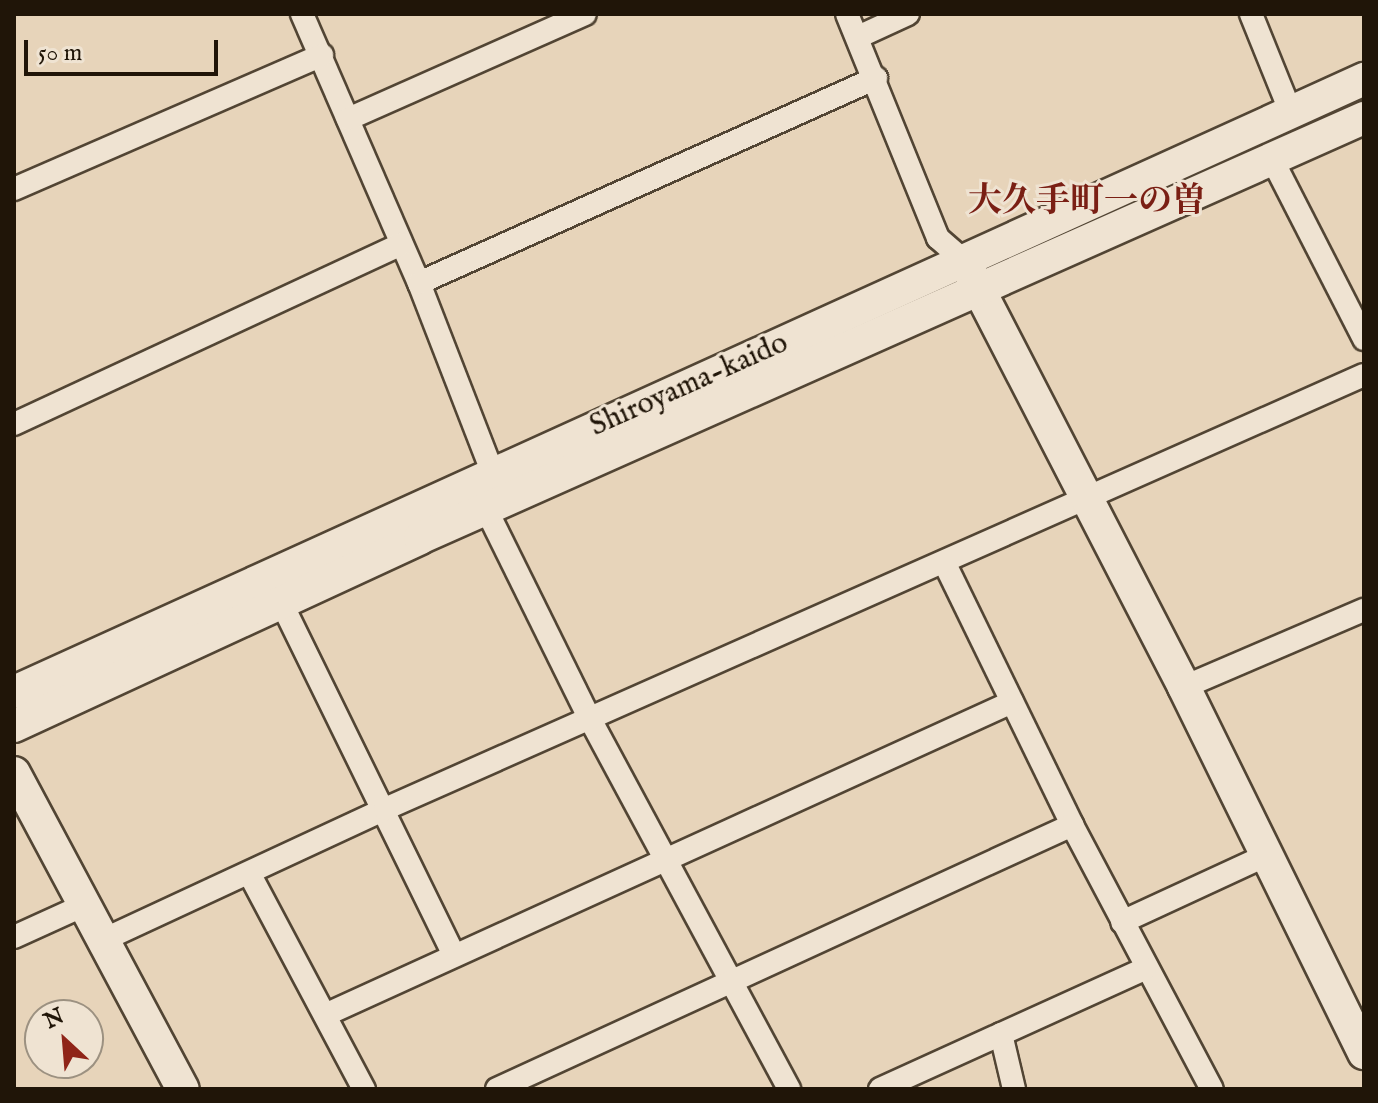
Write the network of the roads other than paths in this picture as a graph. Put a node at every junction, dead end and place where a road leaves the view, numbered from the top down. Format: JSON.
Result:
{"nodes":[{"id":1,"x":302,"y":14,"type":"edge"},
{"id":2,"x":585,"y":14,"type":"edge"},
{"id":3,"x":847,"y":14,"type":"edge"},
{"id":4,"x":908,"y":14,"type":"edge"},
{"id":5,"x":1251,"y":14,"type":"edge"},
{"id":6,"x":858,"y":37,"type":"junction"},
{"id":7,"x":322,"y":55,"type":"junction"},
{"id":8,"x":876,"y":78,"type":"junction"},
{"id":9,"x":1364,"y":79,"type":"edge"},
{"id":10,"x":1291,"y":113,"type":"junction"},
{"id":11,"x":1364,"y":118,"type":"edge"},
{"id":12,"x":348,"y":119,"type":"junction"},
{"id":13,"x":1273,"y":161,"type":"junction"},
{"id":14,"x":14,"y":189,"type":"edge"},
{"id":15,"x":401,"y":244,"type":"junction"},
{"id":16,"x":964,"y":261,"type":"junction"},
{"id":17,"x":419,"y":283,"type":"junction"},
{"id":18,"x":980,"y":291,"type":"junction"},
{"id":19,"x":1364,"y":339,"type":"edge"},
{"id":20,"x":1364,"y":375,"type":"edge"},
{"id":21,"x":14,"y":424,"type":"edge"},
{"id":22,"x":492,"y":471,"type":"junction"},
{"id":23,"x":1087,"y":496,"type":"junction"},
{"id":24,"x":486,"y":509,"type":"junction"},
{"id":25,"x":944,"y":562,"type":"junction"},
{"id":26,"x":281,"y":602,"type":"junction"},
{"id":27,"x":1364,"y":610,"type":"edge"},
{"id":28,"x":1184,"y":687,"type":"junction"},
{"id":29,"x":14,"y":692,"type":"edge"},
{"id":30,"x":1012,"y":702,"type":"junction"},
{"id":31,"x":591,"y":721,"type":"junction"},
{"id":32,"x":14,"y":726,"type":"edge"},
{"id":33,"x":14,"y":773,"type":"edge"},
{"id":34,"x":385,"y":809,"type":"junction"},
{"id":35,"x":1072,"y":825,"type":"junction"},
{"id":36,"x":1267,"y":855,"type":"junction"},
{"id":37,"x":665,"y":859,"type":"junction"},
{"id":38,"x":249,"y":873,"type":"junction"},
{"id":39,"x":82,"y":906,"type":"junction"},
{"id":40,"x":1122,"y":922,"type":"junction"},
{"id":41,"x":14,"y":937,"type":"edge"},
{"id":42,"x":103,"y":940,"type":"junction"},
{"id":43,"x":454,"y":955,"type":"junction"},
{"id":44,"x":1145,"y":969,"type":"junction"},
{"id":45,"x":733,"y":980,"type":"junction"},
{"id":46,"x":325,"y":1015,"type":"junction"},
{"id":47,"x":1001,"y":1034,"type":"junction"},
{"id":48,"x":1363,"y":1048,"type":"edge"},
{"id":49,"x":183,"y":1089,"type":"edge"},
{"id":50,"x":364,"y":1089,"type":"edge"},
{"id":51,"x":497,"y":1089,"type":"edge"},
{"id":52,"x":789,"y":1089,"type":"edge"},
{"id":53,"x":880,"y":1089,"type":"edge"},
{"id":54,"x":1014,"y":1089,"type":"edge"},
{"id":55,"x":1212,"y":1089,"type":"edge"}],
"edges":[{"from":1,"to":7,"type":"street"},
{"from":2,"to":12,"type":"street"},
{"from":3,"to":6,"type":"street"},
{"from":4,"to":6,"type":"street"},
{"from":5,"to":10,"type":"street"},
{"from":6,"to":8,"type":"street"},
{"from":7,"to":12,"type":"street"},
{"from":7,"to":14,"type":"street"},
{"from":8,"to":16,"type":"street"},
{"from":8,"to":17,"type":"street"},
{"from":9,"to":10,"type":"street","name":"Shiroyama-kaido"},
{"from":10,"to":16,"type":"street","name":"Shiroyama-kaido"},
{"from":11,"to":13,"type":"street","name":"Shiroyama-kaido"},
{"from":12,"to":15,"type":"street"},
{"from":13,"to":18,"type":"street","name":"Shiroyama-kaido"},
{"from":13,"to":19,"type":"street"},
{"from":15,"to":17,"type":"street"},
{"from":15,"to":21,"type":"street"},
{"from":16,"to":18,"type":"street"},
{"from":16,"to":22,"type":"street","name":"Shiroyama-kaido"},
{"from":17,"to":22,"type":"street"},
{"from":18,"to":23,"type":"street"},
{"from":18,"to":24,"type":"street","name":"Shiroyama-kaido"},
{"from":20,"to":23,"type":"street"},
{"from":22,"to":29,"type":"street","name":"Shiroyama-kaido"},
{"from":23,"to":25,"type":"street"},
{"from":23,"to":28,"type":"street"},
{"from":24,"to":26,"type":"street","name":"Shiroyama-kaido"},
{"from":24,"to":31,"type":"street"},
{"from":25,"to":30,"type":"street"},
{"from":25,"to":31,"type":"street"},
{"from":26,"to":32,"type":"street","name":"Shiroyama-kaido"},
{"from":26,"to":34,"type":"street"},
{"from":27,"to":28,"type":"street"},
{"from":28,"to":36,"type":"street"},
{"from":30,"to":35,"type":"street"},
{"from":30,"to":37,"type":"street"},
{"from":31,"to":34,"type":"street"},
{"from":31,"to":37,"type":"street"},
{"from":33,"to":39,"type":"street"},
{"from":34,"to":38,"type":"street"},
{"from":34,"to":43,"type":"street"},
{"from":35,"to":40,"type":"street"},
{"from":35,"to":45,"type":"street"},
{"from":36,"to":40,"type":"street"},
{"from":36,"to":48,"type":"street"},
{"from":37,"to":43,"type":"street"},
{"from":37,"to":45,"type":"street"},
{"from":38,"to":42,"type":"street"},
{"from":38,"to":46,"type":"street"},
{"from":39,"to":41,"type":"street"},
{"from":39,"to":42,"type":"street"},
{"from":40,"to":44,"type":"street"},
{"from":42,"to":49,"type":"street"},
{"from":43,"to":46,"type":"street"},
{"from":44,"to":47,"type":"street"},
{"from":44,"to":55,"type":"street"},
{"from":45,"to":51,"type":"street"},
{"from":45,"to":52,"type":"street"},
{"from":46,"to":50,"type":"street"},
{"from":47,"to":53,"type":"street"},
{"from":47,"to":54,"type":"street"}]}
